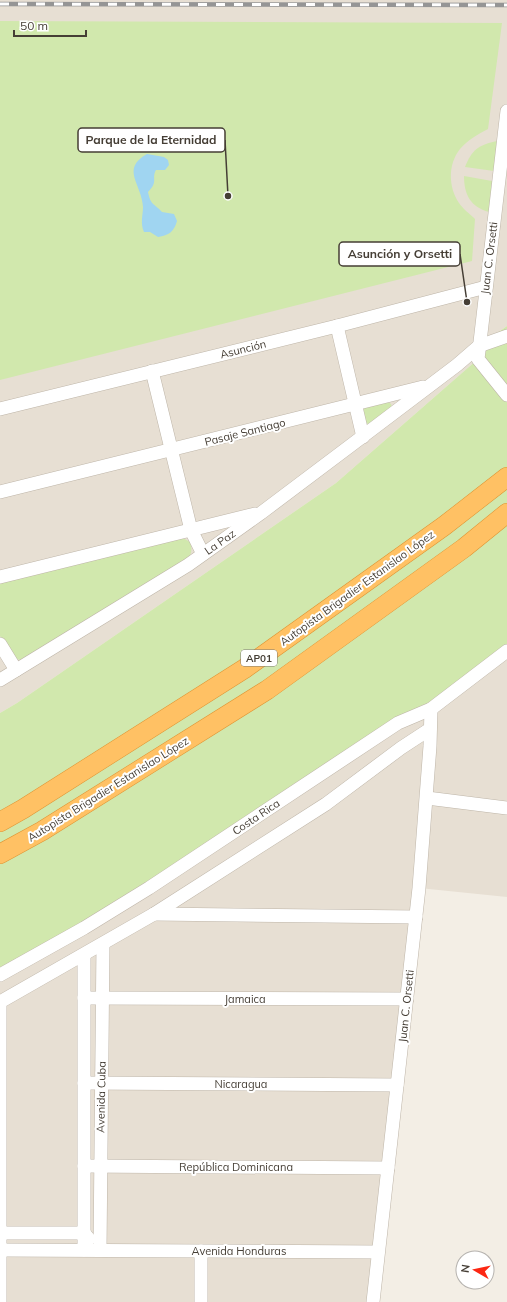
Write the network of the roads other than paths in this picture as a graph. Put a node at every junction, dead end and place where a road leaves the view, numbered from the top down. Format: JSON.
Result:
{"nodes":[{"id":1,"x":507,"y":111,"type":"edge"},
{"id":2,"x":486,"y":287,"type":"junction"},
{"id":3,"x":337,"y":326,"type":"junction"},
{"id":4,"x":507,"y":336,"type":"edge"},
{"id":5,"x":479,"y":346,"type":"junction"},
{"id":6,"x":152,"y":371,"type":"junction"},
{"id":7,"x":428,"y":386,"type":"junction"},
{"id":8,"x":507,"y":395,"type":"edge"},
{"id":9,"x":355,"y":404,"type":"junction"},
{"id":10,"x":0,"y":409,"type":"edge"},
{"id":11,"x":363,"y":437,"type":"junction"},
{"id":12,"x":172,"y":450,"type":"junction"},
{"id":13,"x":507,"y":477,"type":"edge"},
{"id":14,"x":0,"y":492,"type":"edge"},
{"id":15,"x":261,"y":513,"type":"junction"},
{"id":16,"x":507,"y":513,"type":"edge"},
{"id":17,"x":191,"y":530,"type":"junction"},
{"id":18,"x":203,"y":554,"type":"junction"},
{"id":19,"x":0,"y":577,"type":"edge"},
{"id":20,"x":0,"y":644,"type":"edge"},
{"id":21,"x":507,"y":651,"type":"edge"},
{"id":22,"x":16,"y":670,"type":"junction"},
{"id":23,"x":0,"y":680,"type":"edge"},
{"id":24,"x":431,"y":710,"type":"junction"},
{"id":25,"x":430,"y":729,"type":"junction"},
{"id":26,"x":427,"y":798,"type":"junction"},
{"id":27,"x":507,"y":808,"type":"edge"},
{"id":28,"x":0,"y":822,"type":"edge"},
{"id":29,"x":0,"y":854,"type":"edge"},
{"id":30,"x":154,"y":914,"type":"junction"},
{"id":31,"x":416,"y":917,"type":"junction"},
{"id":32,"x":103,"y":944,"type":"junction"},
{"id":33,"x":84,"y":955,"type":"junction"},
{"id":34,"x":0,"y":975,"type":"edge"},
{"id":35,"x":84,"y":998,"type":"junction"},
{"id":36,"x":102,"y":999,"type":"junction"},
{"id":37,"x":407,"y":1000,"type":"junction"},
{"id":38,"x":0,"y":1002,"type":"edge"},
{"id":39,"x":84,"y":1083,"type":"junction"},
{"id":40,"x":102,"y":1084,"type":"junction"},
{"id":41,"x":397,"y":1085,"type":"junction"},
{"id":42,"x":84,"y":1166,"type":"junction"},
{"id":43,"x":100,"y":1167,"type":"junction"},
{"id":44,"x":388,"y":1168,"type":"junction"},
{"id":45,"x":0,"y":1233,"type":"edge"},
{"id":46,"x":84,"y":1233,"type":"junction"},
{"id":47,"x":0,"y":1250,"type":"edge"},
{"id":48,"x":84,"y":1250,"type":"junction"},
{"id":49,"x":100,"y":1250,"type":"junction"},
{"id":50,"x":201,"y":1251,"type":"junction"},
{"id":51,"x":378,"y":1252,"type":"junction"},
{"id":52,"x":0,"y":1302,"type":"edge"},
{"id":53,"x":201,"y":1302,"type":"edge"},
{"id":54,"x":373,"y":1302,"type":"edge"}],
"edges":[{"from":1,"to":2,"type":"street","name":"Juan C. Orsetti"},
{"from":2,"to":3,"type":"street","name":"Asunción"},
{"from":2,"to":5,"type":"street","name":"Juan C. Orsetti"},
{"from":3,"to":6,"type":"street","name":"Asunción"},
{"from":3,"to":9,"type":"street"},
{"from":4,"to":5,"type":"street"},
{"from":5,"to":7,"type":"street","name":"Pasaje Santiago"},
{"from":5,"to":8,"type":"street","name":"Juan C. Orsetti"},
{"from":6,"to":10,"type":"street","name":"Asunción"},
{"from":6,"to":12,"type":"street"},
{"from":7,"to":9,"type":"street","name":"Pasaje Santiago"},
{"from":7,"to":11,"type":"street","name":"La Paz"},
{"from":9,"to":11,"type":"street"},
{"from":9,"to":12,"type":"street","name":"Pasaje Santiago"},
{"from":11,"to":15,"type":"street","name":"La Paz"},
{"from":12,"to":14,"type":"street","name":"Pasaje Santiago"},
{"from":12,"to":17,"type":"street"},
{"from":13,"to":28,"type":"highway","name":"Autopista Brigadier Estanislao López","number":"AP01"},
{"from":15,"to":17,"type":"street"},
{"from":15,"to":18,"type":"street","name":"La Paz"},
{"from":16,"to":29,"type":"highway","name":"Autopista Brigadier Estanislao López","number":"AP01"},
{"from":17,"to":18,"type":"street"},
{"from":17,"to":19,"type":"street"},
{"from":18,"to":22,"type":"street","name":"La Paz"},
{"from":20,"to":22,"type":"street"},
{"from":21,"to":24,"type":"street","name":"Costa Rica"},
{"from":22,"to":23,"type":"street","name":"La Paz"},
{"from":24,"to":25,"type":"street","name":"Juan C. Orsetti"},
{"from":24,"to":34,"type":"street","name":"Costa Rica"},
{"from":25,"to":26,"type":"street","name":"Juan C. Orsetti"},
{"from":25,"to":30,"type":"street"},
{"from":26,"to":27,"type":"street"},
{"from":26,"to":31,"type":"street","name":"Juan C. Orsetti"},
{"from":30,"to":31,"type":"street"},
{"from":30,"to":32,"type":"street"},
{"from":31,"to":37,"type":"street","name":"Juan C. Orsetti"},
{"from":32,"to":33,"type":"street"},
{"from":32,"to":36,"type":"street","name":"Avenida Cuba"},
{"from":33,"to":35,"type":"street","name":"Avenida Cuba"},
{"from":33,"to":38,"type":"street"},
{"from":35,"to":36,"type":"street","name":"Jamaica"},
{"from":35,"to":39,"type":"street","name":"Avenida Cuba"},
{"from":36,"to":37,"type":"street","name":"Jamaica"},
{"from":36,"to":40,"type":"street","name":"Avenida Cuba"},
{"from":37,"to":41,"type":"street","name":"Juan C. Orsetti"},
{"from":38,"to":45,"type":"street"},
{"from":39,"to":40,"type":"street","name":"Nicaragua"},
{"from":39,"to":42,"type":"street","name":"Avenida Cuba"},
{"from":40,"to":41,"type":"street","name":"Nicaragua"},
{"from":40,"to":43,"type":"street","name":"Avenida Cuba"},
{"from":41,"to":44,"type":"street","name":"Juan C. Orsetti"},
{"from":42,"to":43,"type":"street","name":"República Dominicana"},
{"from":42,"to":46,"type":"street","name":"Avenida Cuba"},
{"from":43,"to":44,"type":"street","name":"República Dominicana"},
{"from":43,"to":49,"type":"street","name":"Avenida Cuba"},
{"from":44,"to":51,"type":"street","name":"Juan C. Orsetti"},
{"from":45,"to":46,"type":"street"},
{"from":45,"to":47,"type":"street"},
{"from":46,"to":48,"type":"street","name":"Avenida Cuba"},
{"from":46,"to":49,"type":"street"},
{"from":47,"to":48,"type":"street","name":"Avenida Honduras"},
{"from":47,"to":52,"type":"street"},
{"from":48,"to":49,"type":"street","name":"Avenida Honduras"},
{"from":49,"to":50,"type":"street","name":"Avenida Honduras"},
{"from":50,"to":51,"type":"street","name":"Avenida Honduras"},
{"from":50,"to":53,"type":"street"},
{"from":51,"to":54,"type":"street","name":"Juan C. Orsetti"}]}
